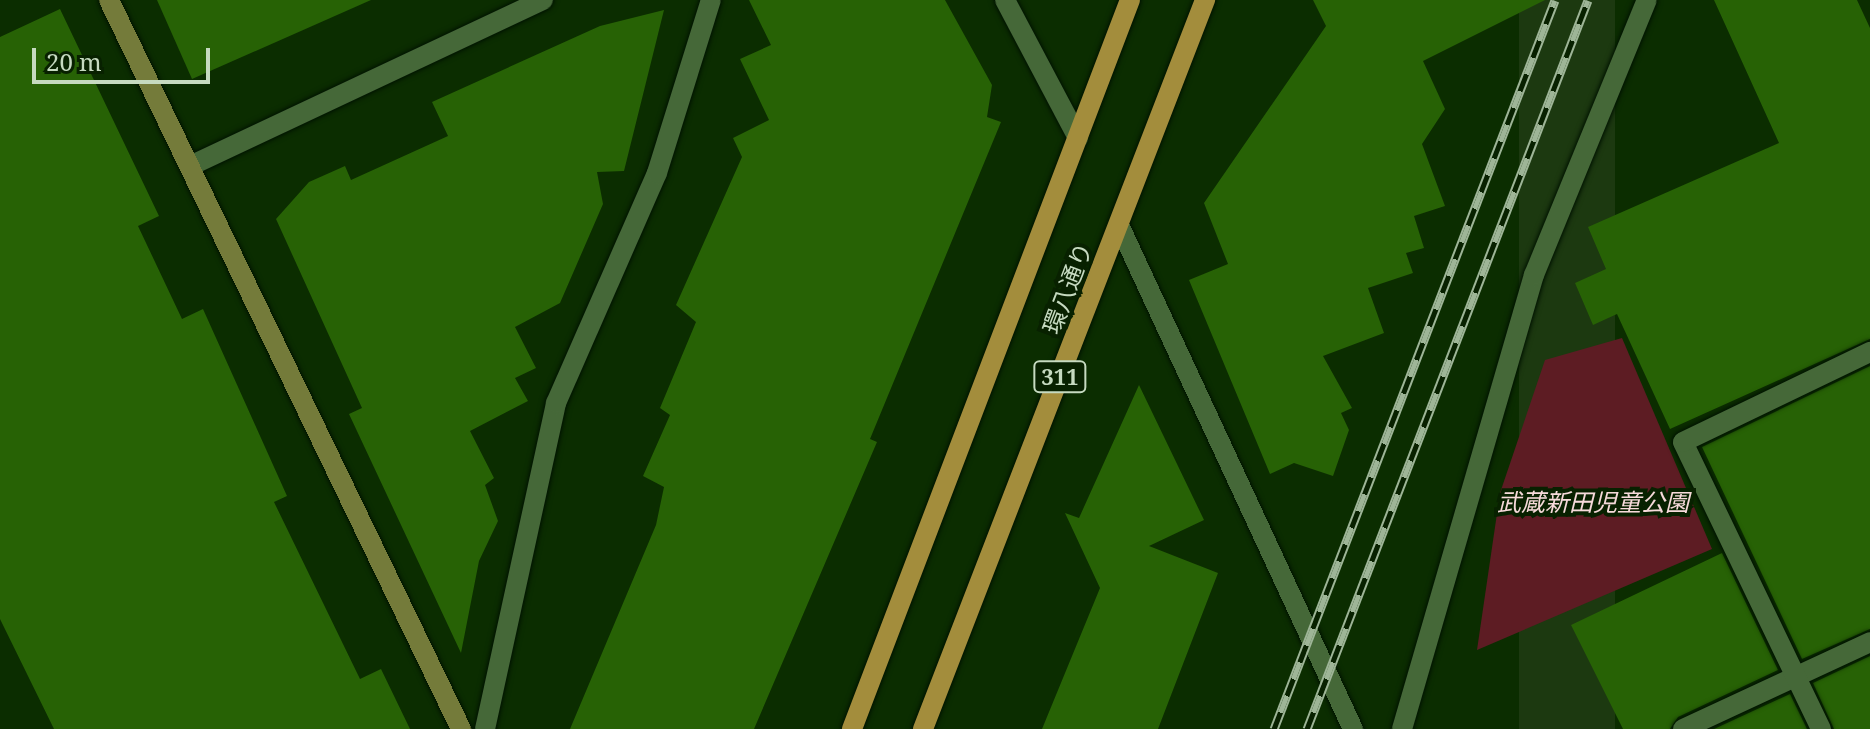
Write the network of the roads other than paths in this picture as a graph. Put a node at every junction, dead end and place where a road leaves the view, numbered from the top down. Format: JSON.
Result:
{"nodes":[{"id":1,"x":109,"y":0,"type":"edge"},
{"id":2,"x":543,"y":0,"type":"edge"},
{"id":3,"x":711,"y":0,"type":"edge"},
{"id":4,"x":1005,"y":0,"type":"edge"},
{"id":5,"x":1121,"y":0,"type":"edge"},
{"id":6,"x":1130,"y":0,"type":"edge"},
{"id":7,"x":1205,"y":0,"type":"edge"},
{"id":8,"x":1212,"y":0,"type":"edge"},
{"id":9,"x":1647,"y":0,"type":"edge"},
{"id":10,"x":1196,"y":25,"type":"junction"},
{"id":11,"x":1117,"y":35,"type":"junction"},
{"id":12,"x":1078,"y":138,"type":"junction"},
{"id":13,"x":190,"y":166,"type":"junction"},
{"id":14,"x":1119,"y":225,"type":"junction"},
{"id":15,"x":1870,"y":352,"type":"edge"},
{"id":16,"x":1870,"y":642,"type":"edge"},
{"id":17,"x":1796,"y":676,"type":"junction"},
{"id":18,"x":461,"y":729,"type":"edge"},
{"id":19,"x":485,"y":729,"type":"edge"},
{"id":20,"x":852,"y":729,"type":"edge"},
{"id":21,"x":923,"y":729,"type":"edge"},
{"id":22,"x":1353,"y":729,"type":"edge"},
{"id":23,"x":1402,"y":729,"type":"edge"},
{"id":24,"x":1683,"y":729,"type":"edge"},
{"id":25,"x":1821,"y":729,"type":"edge"}],
"edges":[{"from":1,"to":13,"type":"street"},
{"from":2,"to":13,"type":"street"},
{"from":3,"to":19,"type":"street"},
{"from":4,"to":12,"type":"street"},
{"from":5,"to":11,"type":"main road"},
{"from":6,"to":11,"type":"main road","name":"環八通り","number":"311"},
{"from":7,"to":10,"type":"main road","name":"環八通り","number":"311"},
{"from":8,"to":10,"type":"main road"},
{"from":9,"to":23,"type":"street"},
{"from":10,"to":14,"type":"main road","name":"環八通り","number":"311"},
{"from":11,"to":12,"type":"main road","name":"環八通り","number":"311"},
{"from":12,"to":20,"type":"main road","name":"環八通り","number":"311"},
{"from":13,"to":18,"type":"street"},
{"from":14,"to":21,"type":"main road","name":"環八通り","number":"311"},
{"from":14,"to":22,"type":"street"},
{"from":15,"to":17,"type":"street"},
{"from":16,"to":17,"type":"street"},
{"from":17,"to":24,"type":"street"},
{"from":17,"to":25,"type":"street"}]}
